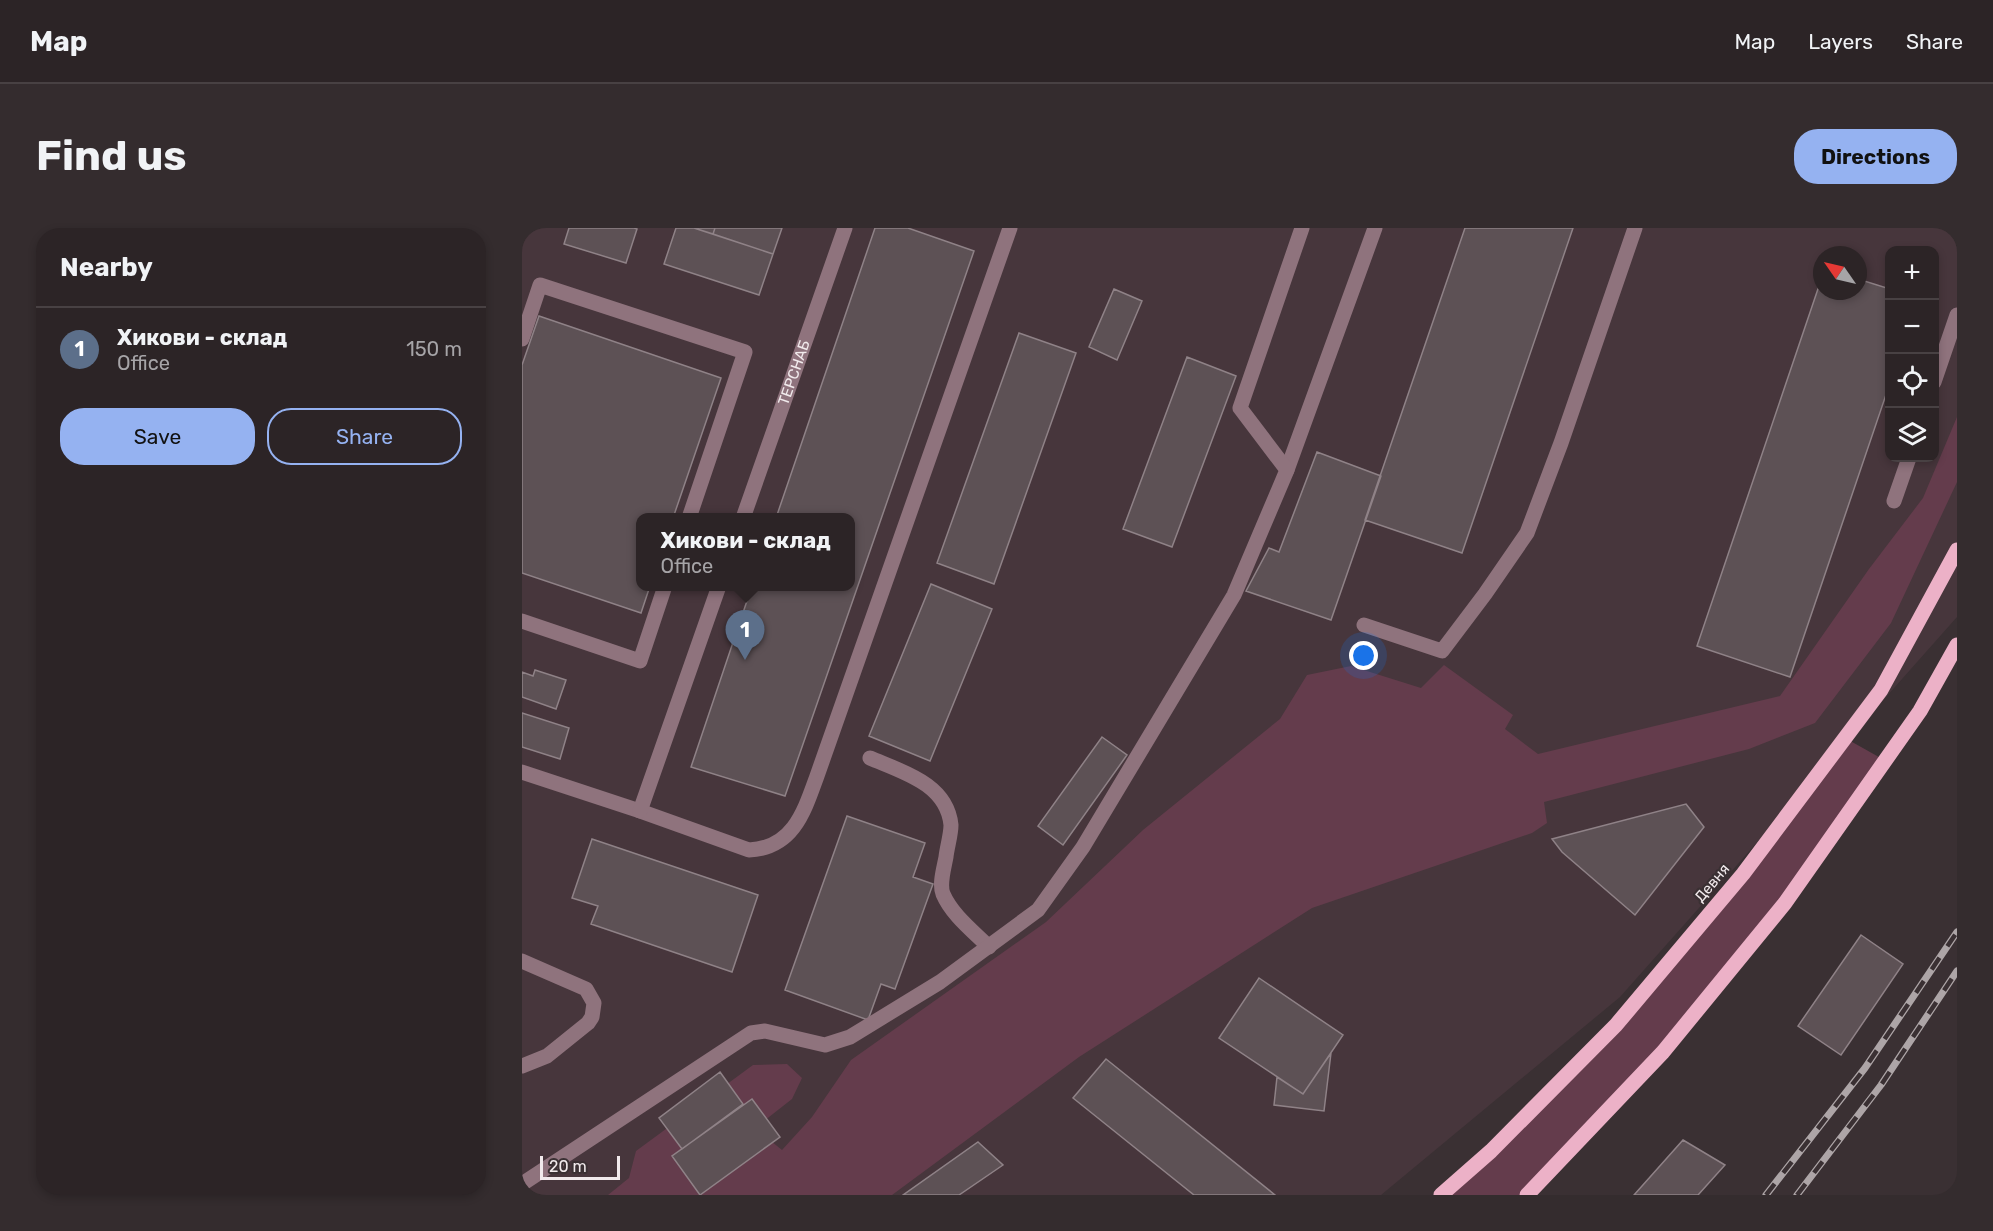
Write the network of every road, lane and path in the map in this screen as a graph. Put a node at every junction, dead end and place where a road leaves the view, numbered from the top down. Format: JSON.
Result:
{"nodes":[{"id":1,"x":845,"y":228,"type":"edge"},
{"id":2,"x":1010,"y":228,"type":"edge"},
{"id":3,"x":1302,"y":228,"type":"edge"},
{"id":4,"x":1376,"y":228,"type":"edge"},
{"id":5,"x":1635,"y":228,"type":"edge"},
{"id":6,"x":1957,"y":315,"type":"edge"},
{"id":7,"x":522,"y":339,"type":"edge"},
{"id":8,"x":1939,"y":370,"type":"edge"},
{"id":9,"x":1908,"y":462,"type":"edge"},
{"id":10,"x":1287,"y":470,"type":"junction"},
{"id":11,"x":1894,"y":501,"type":"dead end"},
{"id":12,"x":691,"y":513,"type":"edge"},
{"id":13,"x":745,"y":513,"type":"edge"},
{"id":14,"x":1957,"y":550,"type":"edge"},
{"id":15,"x":663,"y":591,"type":"edge"},
{"id":16,"x":717,"y":591,"type":"edge"},
{"id":17,"x":522,"y":621,"type":"edge"},
{"id":18,"x":1364,"y":625,"type":"dead end"},
{"id":19,"x":1957,"y":645,"type":"edge"},
{"id":20,"x":870,"y":758,"type":"dead end"},
{"id":21,"x":522,"y":772,"type":"edge"},
{"id":22,"x":640,"y":811,"type":"junction"},
{"id":23,"x":989,"y":947,"type":"junction"},
{"id":24,"x":522,"y":961,"type":"edge"},
{"id":25,"x":522,"y":1066,"type":"edge"},
{"id":26,"x":522,"y":1184,"type":"edge"},
{"id":27,"x":1441,"y":1195,"type":"edge"},
{"id":28,"x":1527,"y":1195,"type":"edge"}],
"edges":[{"from":1,"to":13,"type":"lane","name":"ТЕРСНАБ"},
{"from":2,"to":22,"type":"lane"},
{"from":3,"to":10,"type":"lane"},
{"from":4,"to":10,"type":"lane"},
{"from":5,"to":18,"type":"lane"},
{"from":6,"to":8,"type":"lane"},
{"from":7,"to":12,"type":"lane"},
{"from":9,"to":11,"type":"lane"},
{"from":10,"to":23,"type":"lane"},
{"from":14,"to":27,"type":"main road","name":"Девня"},
{"from":15,"to":17,"type":"lane"},
{"from":16,"to":22,"type":"lane"},
{"from":19,"to":28,"type":"main road"},
{"from":20,"to":23,"type":"lane"},
{"from":21,"to":22,"type":"lane"},
{"from":23,"to":26,"type":"lane"},
{"from":24,"to":25,"type":"lane"}]}
